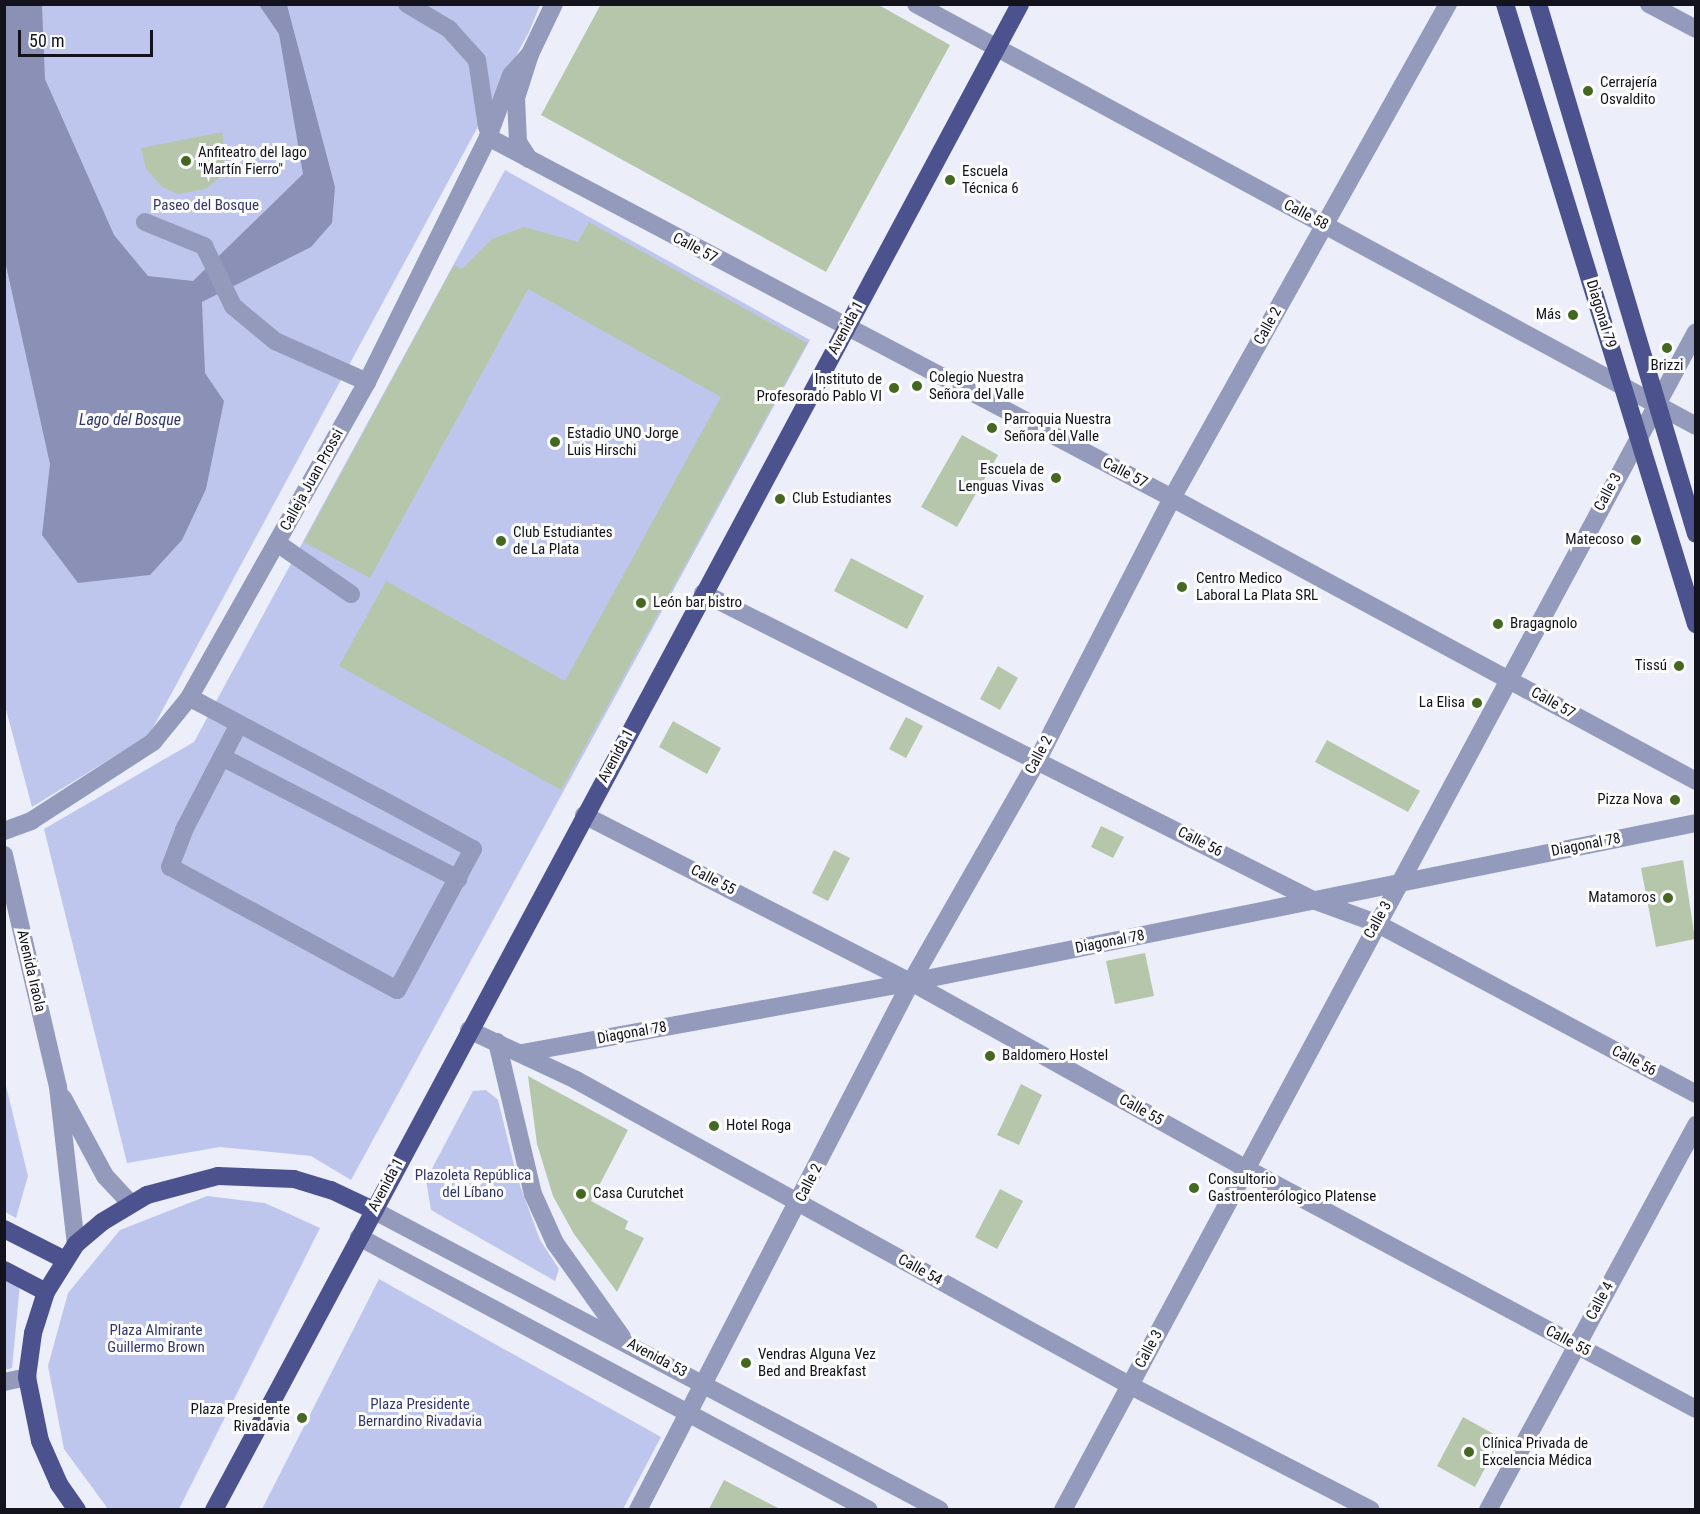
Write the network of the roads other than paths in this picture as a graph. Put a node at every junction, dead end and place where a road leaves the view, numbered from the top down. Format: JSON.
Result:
{"nodes":[{"id":1,"x":407,"y":4,"type":"edge"},
{"id":2,"x":554,"y":4,"type":"edge"},
{"id":3,"x":916,"y":4,"type":"edge"},
{"id":4,"x":1020,"y":4,"type":"edge"},
{"id":5,"x":1448,"y":4,"type":"edge"},
{"id":6,"x":1505,"y":4,"type":"edge"},
{"id":7,"x":1538,"y":4,"type":"edge"},
{"id":8,"x":1649,"y":4,"type":"edge"},
{"id":9,"x":1695,"y":29,"type":"edge"},
{"id":10,"x":996,"y":49,"type":"junction"},
{"id":11,"x":530,"y":54,"type":"junction"},
{"id":12,"x":488,"y":137,"type":"junction"},
{"id":13,"x":529,"y":159,"type":"junction"},
{"id":14,"x":145,"y":222,"type":"dead end"},
{"id":15,"x":1324,"y":225,"type":"junction"},
{"id":16,"x":846,"y":328,"type":"junction"},
{"id":17,"x":1695,"y":332,"type":"edge"},
{"id":18,"x":367,"y":382,"type":"junction"},
{"id":19,"x":1623,"y":387,"type":"junction"},
{"id":20,"x":1657,"y":406,"type":"junction"},
{"id":21,"x":1695,"y":426,"type":"edge"},
{"id":22,"x":1639,"y":434,"type":"junction"},
{"id":23,"x":1172,"y":498,"type":"junction"},
{"id":24,"x":1695,"y":534,"type":"edge"},
{"id":25,"x":277,"y":543,"type":"junction"},
{"id":26,"x":703,"y":593,"type":"junction"},
{"id":27,"x":351,"y":594,"type":"dead end"},
{"id":28,"x":1695,"y":624,"type":"edge"},
{"id":29,"x":1509,"y":678,"type":"junction"},
{"id":30,"x":189,"y":698,"type":"junction"},
{"id":31,"x":239,"y":724,"type":"junction"},
{"id":32,"x":222,"y":757,"type":"junction"},
{"id":33,"x":1038,"y":759,"type":"junction"},
{"id":34,"x":1695,"y":781,"type":"edge"},
{"id":35,"x":584,"y":814,"type":"junction"},
{"id":36,"x":1695,"y":824,"type":"edge"},
{"id":37,"x":4,"y":831,"type":"edge"},
{"id":38,"x":4,"y":855,"type":"edge"},
{"id":39,"x":458,"y":879,"type":"junction"},
{"id":40,"x":1399,"y":883,"type":"junction"},
{"id":41,"x":1313,"y":900,"type":"junction"},
{"id":42,"x":1376,"y":923,"type":"junction"},
{"id":43,"x":911,"y":982,"type":"junction"},
{"id":44,"x":469,"y":1030,"type":"junction"},
{"id":45,"x":497,"y":1042,"type":"junction"},
{"id":46,"x":522,"y":1053,"type":"junction"},
{"id":47,"x":57,"y":1087,"type":"junction"},
{"id":48,"x":1695,"y":1094,"type":"edge"},
{"id":49,"x":1695,"y":1125,"type":"edge"},
{"id":50,"x":1245,"y":1168,"type":"junction"},
{"id":51,"x":132,"y":1204,"type":"junction"},
{"id":52,"x":799,"y":1204,"type":"junction"},
{"id":53,"x":373,"y":1210,"type":"junction"},
{"id":54,"x":4,"y":1229,"type":"edge"},
{"id":55,"x":359,"y":1237,"type":"junction"},
{"id":56,"x":76,"y":1244,"type":"junction"},
{"id":57,"x":65,"y":1260,"type":"junction"},
{"id":58,"x":4,"y":1270,"type":"edge"},
{"id":59,"x":46,"y":1292,"type":"junction"},
{"id":60,"x":624,"y":1341,"type":"junction"},
{"id":61,"x":1576,"y":1346,"type":"junction"},
{"id":62,"x":27,"y":1377,"type":"junction"},
{"id":63,"x":4,"y":1382,"type":"edge"},
{"id":64,"x":704,"y":1384,"type":"junction"},
{"id":65,"x":1130,"y":1385,"type":"junction"},
{"id":66,"x":1695,"y":1409,"type":"edge"},
{"id":67,"x":689,"y":1412,"type":"junction"},
{"id":68,"x":77,"y":1509,"type":"edge"},
{"id":69,"x":214,"y":1509,"type":"edge"},
{"id":70,"x":638,"y":1509,"type":"edge"},
{"id":71,"x":869,"y":1509,"type":"edge"},
{"id":72,"x":940,"y":1509,"type":"edge"},
{"id":73,"x":1063,"y":1509,"type":"edge"},
{"id":74,"x":1371,"y":1509,"type":"edge"},
{"id":75,"x":1488,"y":1509,"type":"edge"}],
"edges":[{"from":1,"to":12,"type":"street"},
{"from":2,"to":11,"type":"street","name":"Calleja Juan Prossi"},
{"from":3,"to":10,"type":"street","name":"Calle 58"},
{"from":4,"to":10,"type":"main road","name":"Avenida 1"},
{"from":5,"to":15,"type":"street","name":"Calle 2"},
{"from":6,"to":19,"type":"main road","name":"Diagonal 79"},
{"from":7,"to":20,"type":"main road","name":"Diagonal 79"},
{"from":8,"to":9,"type":"street"},
{"from":10,"to":15,"type":"street","name":"Calle 58"},
{"from":10,"to":16,"type":"main road","name":"Avenida 1"},
{"from":11,"to":12,"type":"street","name":"Calleja Juan Prossi"},
{"from":11,"to":13,"type":"street","name":"Calleja Juan Prossi"},
{"from":12,"to":13,"type":"street","name":"Calle 57"},
{"from":12,"to":18,"type":"street","name":"Calleja Juan Prossi"},
{"from":13,"to":16,"type":"street","name":"Calle 57"},
{"from":14,"to":18,"type":"street"},
{"from":15,"to":19,"type":"street","name":"Calle 58"},
{"from":15,"to":23,"type":"street","name":"Calle 2"},
{"from":16,"to":23,"type":"street","name":"Calle 57"},
{"from":16,"to":26,"type":"main road","name":"Avenida 1"},
{"from":17,"to":20,"type":"street","name":"Calle 3"},
{"from":18,"to":25,"type":"street","name":"Calleja Juan Prossi"},
{"from":19,"to":20,"type":"street","name":"Calle 58"},
{"from":19,"to":22,"type":"main road","name":"Diagonal 79"},
{"from":20,"to":21,"type":"street","name":"Calle 58"},
{"from":20,"to":22,"type":"street","name":"Calle 3"},
{"from":20,"to":24,"type":"main road","name":"Diagonal 79"},
{"from":22,"to":28,"type":"main road","name":"Diagonal 79"},
{"from":22,"to":29,"type":"street","name":"Calle 3"},
{"from":23,"to":29,"type":"street","name":"Calle 57"},
{"from":23,"to":33,"type":"street","name":"Calle 2"},
{"from":25,"to":27,"type":"street"},
{"from":25,"to":30,"type":"street","name":"Calleja Juan Prossi"},
{"from":26,"to":33,"type":"street","name":"Calle 56"},
{"from":26,"to":35,"type":"main road","name":"Avenida 1"},
{"from":29,"to":34,"type":"street","name":"Calle 57"},
{"from":29,"to":40,"type":"street","name":"Calle 3"},
{"from":30,"to":31,"type":"street"},
{"from":30,"to":37,"type":"street","name":"Calleja Juan Prossi"},
{"from":31,"to":32,"type":"street"},
{"from":31,"to":39,"type":"street"},
{"from":32,"to":39,"type":"street"},
{"from":32,"to":39,"type":"street"},
{"from":33,"to":41,"type":"street","name":"Calle 56"},
{"from":33,"to":43,"type":"street","name":"Calle 2"},
{"from":35,"to":43,"type":"street","name":"Calle 55"},
{"from":35,"to":44,"type":"main road","name":"Avenida 1"},
{"from":36,"to":40,"type":"street","name":"Diagonal 78"},
{"from":38,"to":47,"type":"street","name":"Avenida Iraola"},
{"from":40,"to":41,"type":"street","name":"Diagonal 78"},
{"from":40,"to":42,"type":"street","name":"Calle 3"},
{"from":41,"to":42,"type":"street","name":"Calle 56"},
{"from":41,"to":43,"type":"street","name":"Diagonal 78"},
{"from":42,"to":48,"type":"street","name":"Calle 56"},
{"from":42,"to":50,"type":"street","name":"Calle 3"},
{"from":43,"to":46,"type":"street","name":"Diagonal 78"},
{"from":43,"to":50,"type":"street","name":"Calle 55"},
{"from":43,"to":52,"type":"street","name":"Calle 2"},
{"from":44,"to":45,"type":"street","name":"Calle 54"},
{"from":44,"to":53,"type":"main road","name":"Avenida 1"},
{"from":45,"to":46,"type":"street","name":"Calle 54"},
{"from":45,"to":60,"type":"street"},
{"from":46,"to":52,"type":"street","name":"Calle 54"},
{"from":47,"to":51,"type":"street","name":"Avenida Iraola"},
{"from":47,"to":56,"type":"street","name":"Avenida Iraola"},
{"from":49,"to":61,"type":"street","name":"Calle 4"},
{"from":50,"to":61,"type":"street","name":"Calle 55"},
{"from":50,"to":65,"type":"street","name":"Calle 3"},
{"from":51,"to":53,"type":"main road"},
{"from":51,"to":56,"type":"main road"},
{"from":52,"to":64,"type":"street","name":"Calle 2"},
{"from":52,"to":65,"type":"street","name":"Calle 54"},
{"from":53,"to":55,"type":"main road","name":"Avenida 1"},
{"from":53,"to":60,"type":"street","name":"Avenida 53"},
{"from":54,"to":57,"type":"main road"},
{"from":55,"to":67,"type":"street"},
{"from":55,"to":69,"type":"main road","name":"Avenida 1"},
{"from":56,"to":57,"type":"main road"},
{"from":57,"to":59,"type":"main road"},
{"from":58,"to":59,"type":"main road"},
{"from":59,"to":62,"type":"main road"},
{"from":60,"to":64,"type":"street","name":"Avenida 53"},
{"from":61,"to":66,"type":"street","name":"Calle 55"},
{"from":61,"to":75,"type":"street","name":"Calle 4"},
{"from":62,"to":63,"type":"street"},
{"from":62,"to":68,"type":"main road"},
{"from":64,"to":67,"type":"street","name":"Calle 2"},
{"from":64,"to":72,"type":"street","name":"Avenida 53"},
{"from":65,"to":73,"type":"street","name":"Calle 3"},
{"from":65,"to":74,"type":"street","name":"Calle 54"},
{"from":67,"to":70,"type":"street","name":"Calle 2"},
{"from":67,"to":71,"type":"street"}]}
